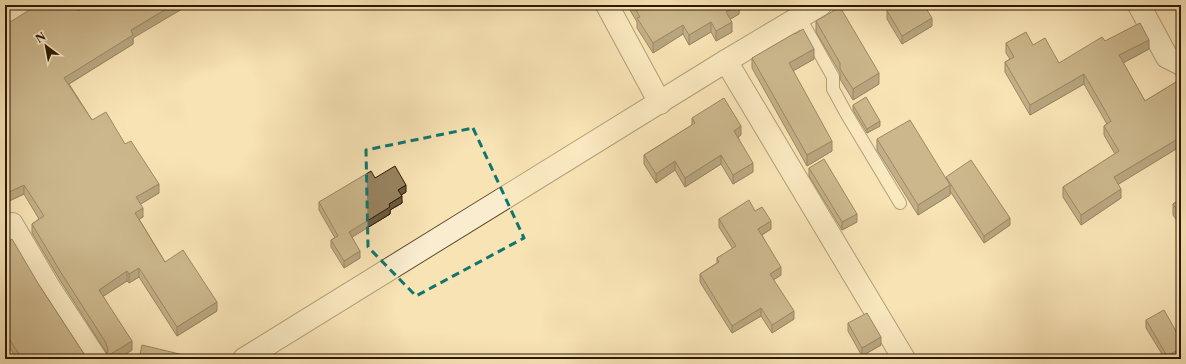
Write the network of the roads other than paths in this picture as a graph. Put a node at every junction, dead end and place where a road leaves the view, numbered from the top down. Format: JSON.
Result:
{"nodes":[{"id":1,"x":29,"y":5,"type":"edge"},
{"id":2,"x":606,"y":5,"type":"edge"},
{"id":3,"x":820,"y":5,"type":"edge"},
{"id":4,"x":1139,"y":5,"type":"edge"},
{"id":5,"x":800,"y":18,"type":"junction"},
{"id":6,"x":5,"y":20,"type":"edge"},
{"id":7,"x":726,"y":61,"type":"junction"},
{"id":8,"x":1181,"y":64,"type":"edge"},
{"id":9,"x":660,"y":103,"type":"junction"},
{"id":10,"x":900,"y":203,"type":"dead end"},
{"id":11,"x":12,"y":224,"type":"dead end"},
{"id":12,"x":96,"y":359,"type":"edge"},
{"id":13,"x":244,"y":359,"type":"edge"},
{"id":14,"x":904,"y":359,"type":"edge"}],
"edges":[{"from":1,"to":6,"type":"street"},
{"from":2,"to":9,"type":"street"},
{"from":3,"to":5,"type":"street"},
{"from":4,"to":8,"type":"street"},
{"from":5,"to":7,"type":"street"},
{"from":5,"to":10,"type":"lane"},
{"from":7,"to":9,"type":"street"},
{"from":7,"to":14,"type":"street"},
{"from":9,"to":13,"type":"street"},
{"from":11,"to":12,"type":"street"}]}
